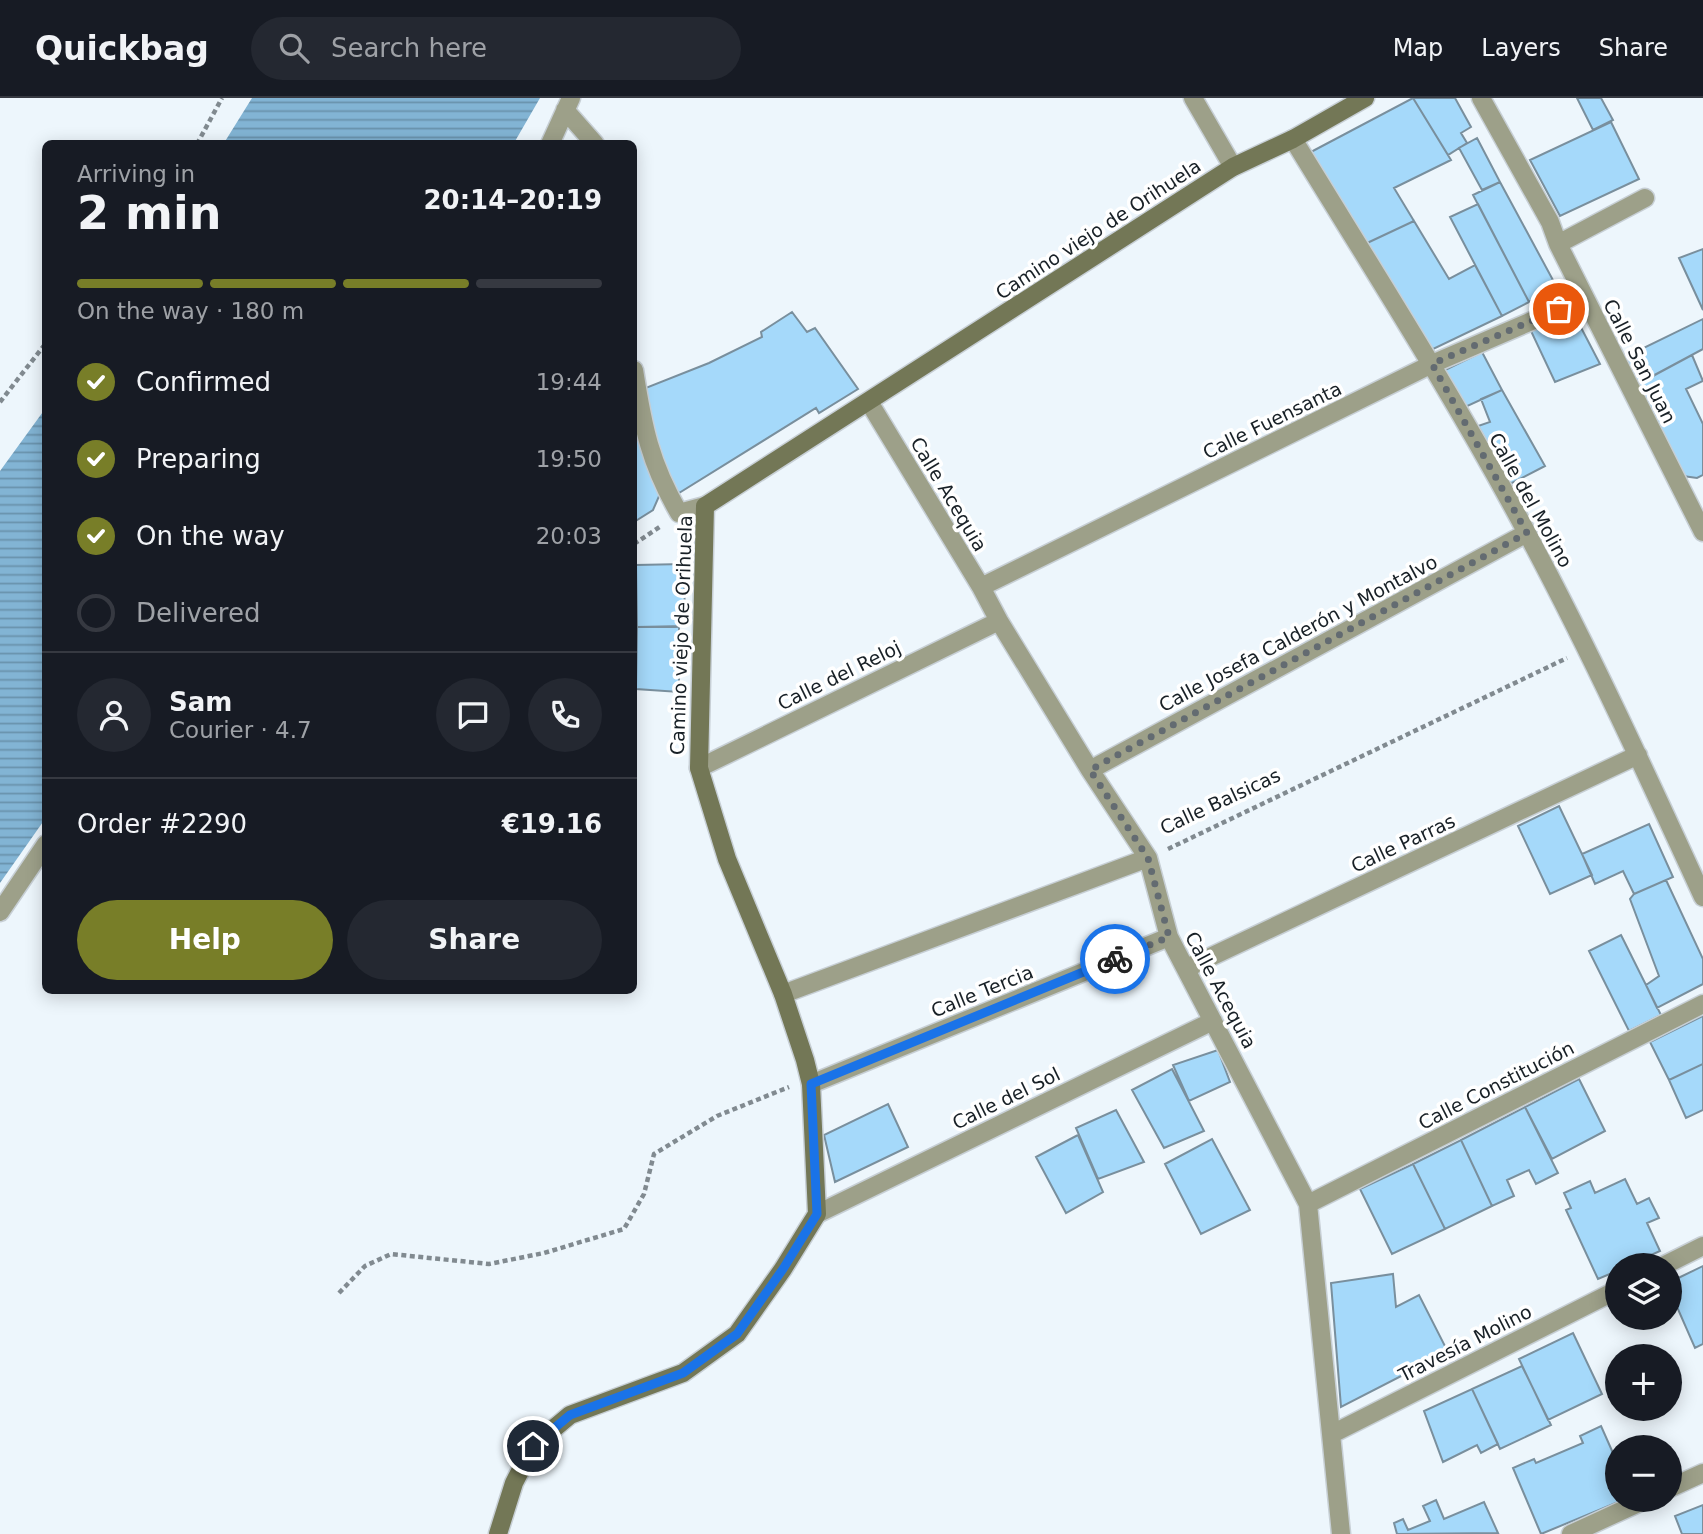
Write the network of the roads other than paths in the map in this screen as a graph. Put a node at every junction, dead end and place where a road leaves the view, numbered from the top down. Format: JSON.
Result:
{"nodes":[{"id":1,"x":1193,"y":98,"type":"edge"},
{"id":2,"x":1365,"y":98,"type":"edge"},
{"id":3,"x":1481,"y":98,"type":"edge"},
{"id":4,"x":568,"y":104,"type":"edge"},
{"id":5,"x":1293,"y":139,"type":"junction"},
{"id":6,"x":552,"y":140,"type":"edge"},
{"id":7,"x":592,"y":140,"type":"edge"},
{"id":8,"x":1233,"y":167,"type":"junction"},
{"id":9,"x":1645,"y":198,"type":"dead end"},
{"id":10,"x":1558,"y":244,"type":"junction"},
{"id":11,"x":1585,"y":298,"type":"junction"},
{"id":12,"x":1432,"y":364,"type":"junction"},
{"id":13,"x":637,"y":390,"type":"edge"},
{"id":14,"x":869,"y":402,"type":"junction"},
{"id":15,"x":1695,"y":496,"type":"edge"},
{"id":16,"x":705,"y":506,"type":"junction"},
{"id":17,"x":1703,"y":532,"type":"edge"},
{"id":18,"x":1527,"y":533,"type":"junction"},
{"id":19,"x":981,"y":587,"type":"junction"},
{"id":20,"x":999,"y":621,"type":"junction"},
{"id":21,"x":1638,"y":755,"type":"junction"},
{"id":22,"x":699,"y":768,"type":"junction"},
{"id":23,"x":1090,"y":770,"type":"junction"},
{"id":24,"x":42,"y":850,"type":"edge"},
{"id":25,"x":1148,"y":858,"type":"junction"},
{"id":26,"x":1703,"y":897,"type":"edge"},
{"id":27,"x":0,"y":912,"type":"edge"},
{"id":28,"x":1169,"y":937,"type":"junction"},
{"id":29,"x":1187,"y":968,"type":"junction"},
{"id":30,"x":783,"y":994,"type":"junction"},
{"id":31,"x":1703,"y":1004,"type":"edge"},
{"id":32,"x":1213,"y":1021,"type":"junction"},
{"id":33,"x":810,"y":1082,"type":"junction"},
{"id":34,"x":1308,"y":1204,"type":"junction"},
{"id":35,"x":817,"y":1214,"type":"junction"},
{"id":36,"x":1703,"y":1246,"type":"edge"},
{"id":37,"x":1682,"y":1256,"type":"edge"},
{"id":38,"x":1605,"y":1296,"type":"edge"},
{"id":39,"x":1332,"y":1434,"type":"junction"},
{"id":40,"x":1703,"y":1473,"type":"edge"},
{"id":41,"x":1682,"y":1483,"type":"edge"},
{"id":42,"x":1619,"y":1512,"type":"edge"},
{"id":43,"x":498,"y":1534,"type":"edge"},
{"id":44,"x":1341,"y":1534,"type":"edge"},
{"id":45,"x":1571,"y":1534,"type":"edge"}],
"edges":[{"from":1,"to":8,"type":"street"},
{"from":2,"to":5,"type":"main road","name":"Camino viejo de Orihuela"},
{"from":3,"to":10,"type":"street","name":"Calle San Juan"},
{"from":4,"to":6,"type":"street"},
{"from":4,"to":7,"type":"street"},
{"from":5,"to":8,"type":"main road","name":"Camino viejo de Orihuela"},
{"from":5,"to":12,"type":"street","name":"Calle del Molino"},
{"from":8,"to":14,"type":"main road","name":"Camino viejo de Orihuela"},
{"from":9,"to":10,"type":"street"},
{"from":10,"to":11,"type":"street","name":"Calle San Juan"},
{"from":11,"to":12,"type":"street","name":"Calle Fuensanta"},
{"from":11,"to":15,"type":"street","name":"Calle San Juan"},
{"from":12,"to":18,"type":"street","name":"Calle del Molino"},
{"from":12,"to":19,"type":"street","name":"Calle Fuensanta"},
{"from":13,"to":16,"type":"street"},
{"from":14,"to":16,"type":"main road","name":"Camino viejo de Orihuela"},
{"from":14,"to":19,"type":"street","name":"Calle Acequia"},
{"from":15,"to":17,"type":"street","name":"Calle San Juan"},
{"from":16,"to":22,"type":"main road","name":"Camino viejo de Orihuela"},
{"from":18,"to":21,"type":"street","name":"Calle del Molino"},
{"from":18,"to":23,"type":"street","name":"Calle Josefa Calderón y Montalvo"},
{"from":19,"to":20,"type":"street","name":"Calle Acequia"},
{"from":20,"to":22,"type":"street","name":"Calle del Reloj"},
{"from":20,"to":23,"type":"street","name":"Calle Acequia"},
{"from":21,"to":26,"type":"street","name":"Calle del Molino"},
{"from":21,"to":29,"type":"street","name":"Calle Parras"},
{"from":22,"to":30,"type":"main road","name":"Camino viejo de Orihuela"},
{"from":23,"to":25,"type":"street","name":"Calle Acequia"},
{"from":24,"to":27,"type":"street"},
{"from":25,"to":28,"type":"street","name":"Calle Acequia"},
{"from":25,"to":30,"type":"street","name":"Calle Balsicas"},
{"from":28,"to":29,"type":"street","name":"Calle Acequia"},
{"from":28,"to":33,"type":"street","name":"Calle Tercia"},
{"from":29,"to":32,"type":"street","name":"Calle Acequia"},
{"from":30,"to":33,"type":"main road","name":"Camino viejo de Orihuela"},
{"from":31,"to":34,"type":"street","name":"Calle Constitución"},
{"from":32,"to":34,"type":"street","name":"Calle Acequia"},
{"from":32,"to":35,"type":"street","name":"Calle del Sol"},
{"from":33,"to":35,"type":"main road","name":"Camino viejo de Orihuela"},
{"from":34,"to":39,"type":"street","name":"Calle Acequia"},
{"from":35,"to":43,"type":"main road"},
{"from":36,"to":37,"type":"street"},
{"from":38,"to":39,"type":"street","name":"Travesía Molino"},
{"from":39,"to":44,"type":"street","name":"Calle Acequia"},
{"from":40,"to":41,"type":"street"},
{"from":42,"to":45,"type":"street"}]}
